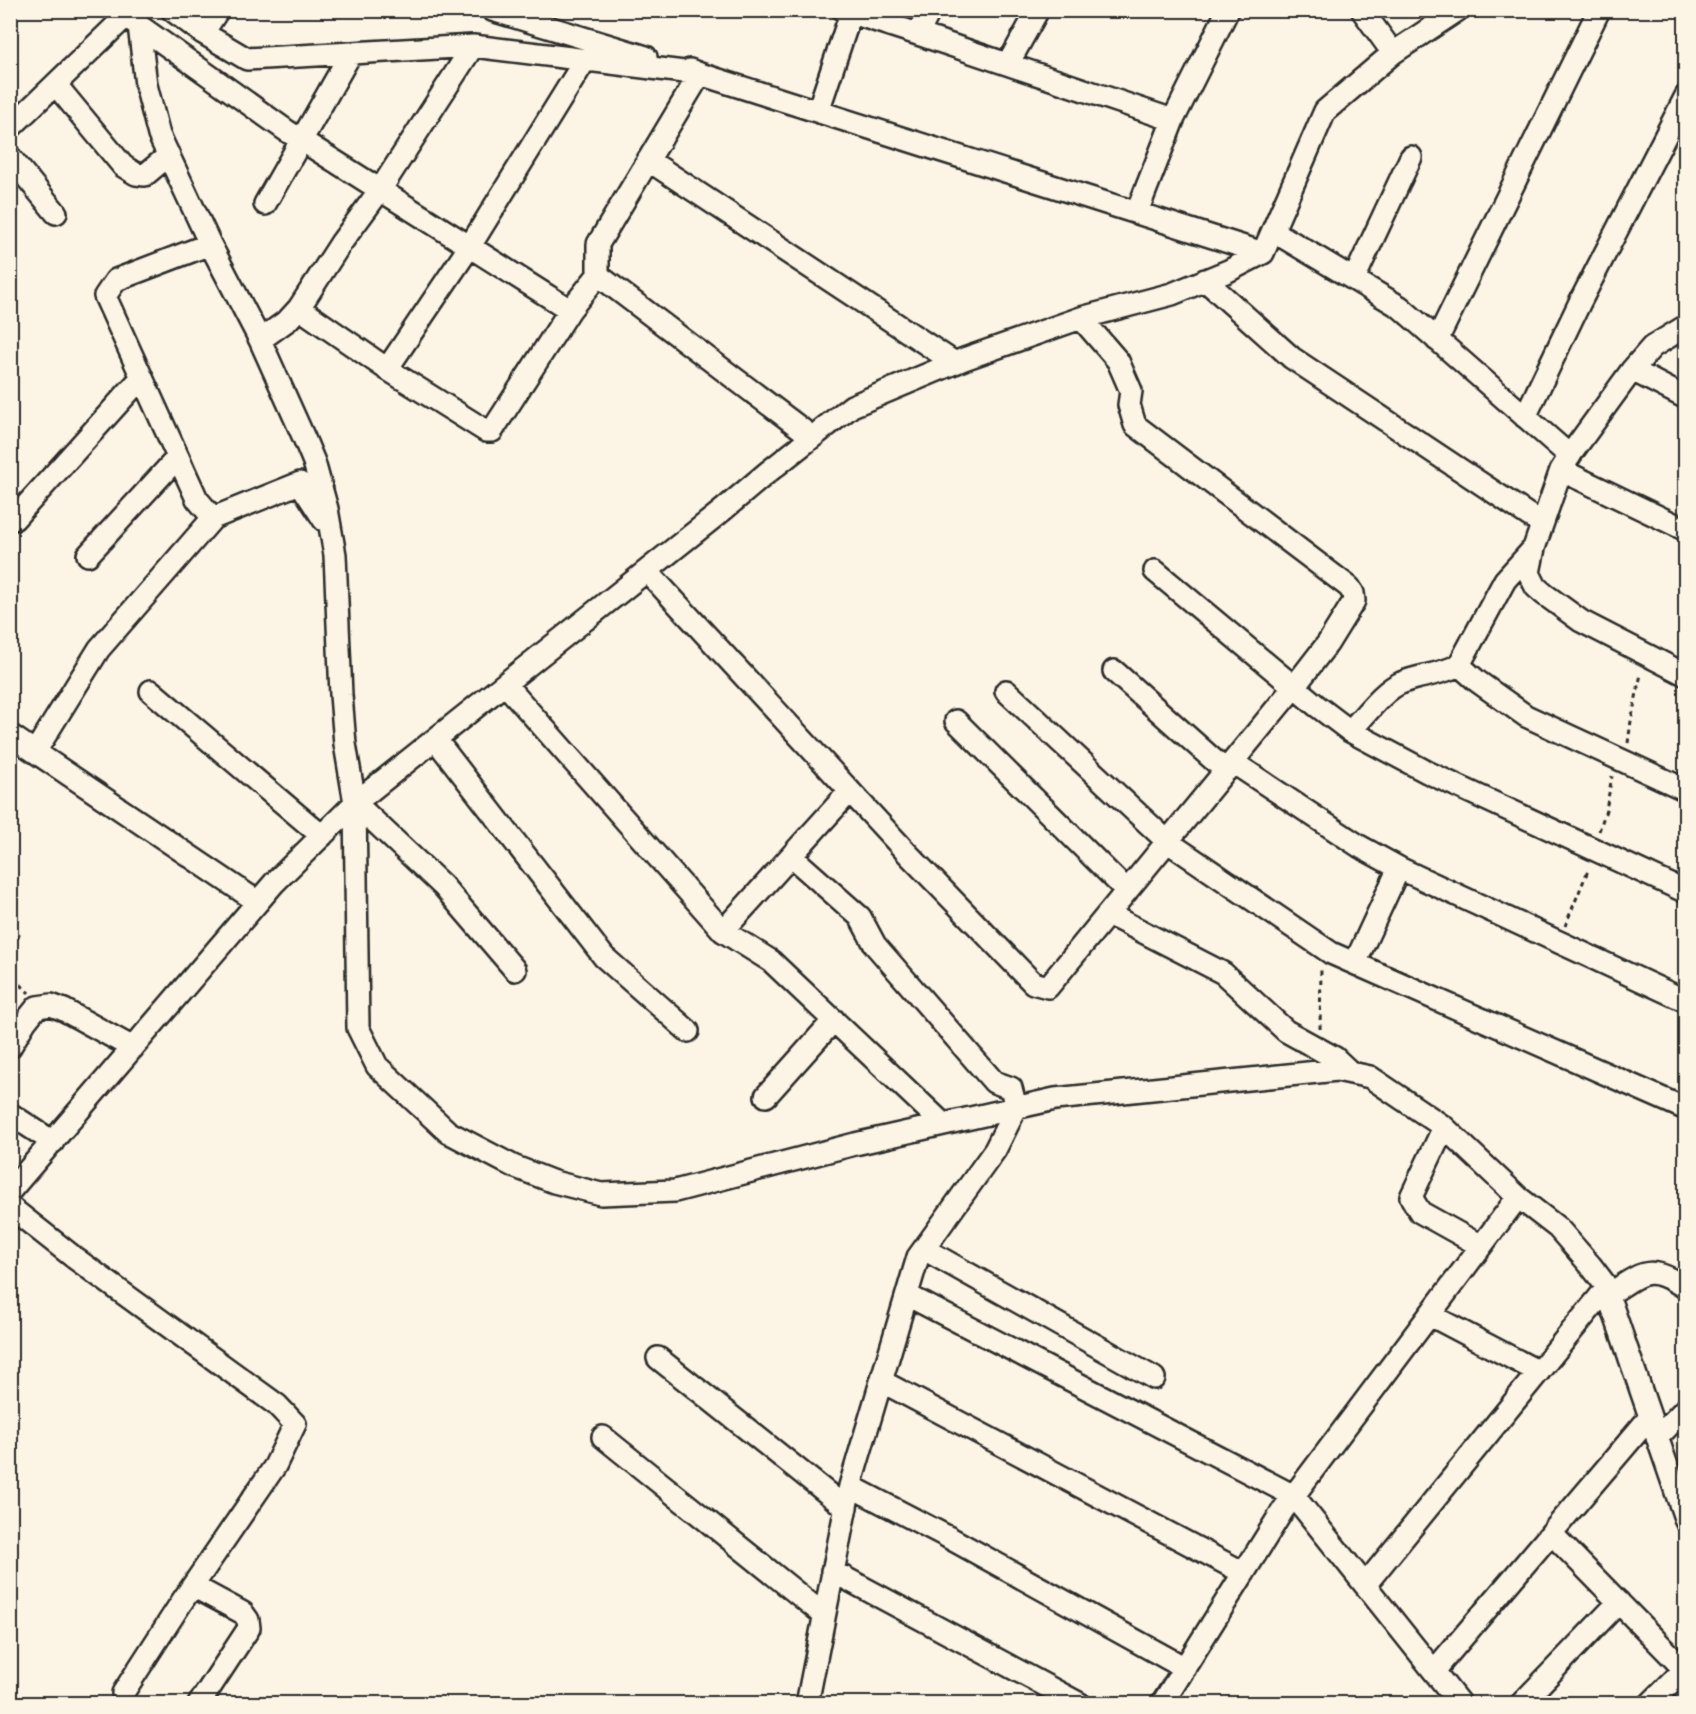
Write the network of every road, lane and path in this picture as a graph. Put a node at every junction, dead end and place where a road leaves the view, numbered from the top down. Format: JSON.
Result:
{"nodes":[{"id":1,"x":172,"y":10,"type":"edge"},
{"id":2,"x":218,"y":10,"type":"edge"},
{"id":3,"x":492,"y":10,"type":"edge"},
{"id":4,"x":930,"y":10,"type":"edge"},
{"id":5,"x":1038,"y":10,"type":"edge"},
{"id":6,"x":1228,"y":10,"type":"edge"},
{"id":7,"x":1362,"y":10,"type":"edge"},
{"id":8,"x":1458,"y":10,"type":"edge"},
{"id":9,"x":1599,"y":10,"type":"edge"},
{"id":10,"x":847,"y":12,"type":"edge"},
{"id":11,"x":532,"y":16,"type":"edge"},
{"id":12,"x":127,"y":18,"type":"edge"},
{"id":13,"x":203,"y":33,"type":"junction"},
{"id":14,"x":918,"y":34,"type":"junction"},
{"id":15,"x":473,"y":46,"type":"junction"},
{"id":16,"x":514,"y":51,"type":"junction"},
{"id":17,"x":351,"y":53,"type":"junction"},
{"id":18,"x":1393,"y":53,"type":"junction"},
{"id":19,"x":585,"y":60,"type":"junction"},
{"id":20,"x":1008,"y":64,"type":"junction"},
{"id":21,"x":700,"y":74,"type":"junction"},
{"id":22,"x":56,"y":85,"type":"junction"},
{"id":23,"x":1686,"y":96,"type":"edge"},
{"id":24,"x":818,"y":111,"type":"junction"},
{"id":25,"x":1173,"y":120,"type":"junction"},
{"id":26,"x":10,"y":129,"type":"edge"},
{"id":27,"x":302,"y":140,"type":"junction"},
{"id":28,"x":169,"y":156,"type":"junction"},
{"id":29,"x":10,"y":157,"type":"edge"},
{"id":30,"x":1411,"y":157,"type":"dead end"},
{"id":31,"x":648,"y":160,"type":"junction"},
{"id":32,"x":380,"y":190,"type":"junction"},
{"id":33,"x":265,"y":204,"type":"dead end"},
{"id":34,"x":1137,"y":212,"type":"junction"},
{"id":35,"x":56,"y":213,"type":"dead end"},
{"id":36,"x":1273,"y":231,"type":"junction"},
{"id":37,"x":210,"y":244,"type":"junction"},
{"id":38,"x":470,"y":246,"type":"junction"},
{"id":39,"x":1263,"y":253,"type":"junction"},
{"id":40,"x":598,"y":275,"type":"junction"},
{"id":41,"x":1354,"y":279,"type":"junction"},
{"id":42,"x":1205,"y":280,"type":"junction"},
{"id":43,"x":299,"y":308,"type":"junction"},
{"id":44,"x":570,"y":310,"type":"junction"},
{"id":45,"x":1081,"y":318,"type":"junction"},
{"id":46,"x":1686,"y":326,"type":"edge"},
{"id":47,"x":260,"y":340,"type":"junction"},
{"id":48,"x":1437,"y":340,"type":"junction"},
{"id":49,"x":955,"y":363,"type":"junction"},
{"id":50,"x":387,"y":369,"type":"junction"},
{"id":51,"x":1632,"y":370,"type":"junction"},
{"id":52,"x":142,"y":377,"type":"junction"},
{"id":53,"x":1686,"y":398,"type":"edge"},
{"id":54,"x":1525,"y":417,"type":"junction"},
{"id":55,"x":812,"y":437,"type":"junction"},
{"id":56,"x":178,"y":457,"type":"junction"},
{"id":57,"x":1565,"y":463,"type":"junction"},
{"id":58,"x":213,"y":518,"type":"junction"},
{"id":59,"x":14,"y":519,"type":"dead end"},
{"id":60,"x":1542,"y":524,"type":"junction"},
{"id":61,"x":331,"y":530,"type":"junction"},
{"id":62,"x":1686,"y":530,"type":"edge"},
{"id":63,"x":1534,"y":548,"type":"junction"},
{"id":64,"x":88,"y":555,"type":"dead end"},
{"id":65,"x":1155,"y":570,"type":"dead end"},
{"id":66,"x":647,"y":571,"type":"junction"},
{"id":67,"x":1646,"y":654,"type":"junction"},
{"id":68,"x":1459,"y":665,"type":"junction"},
{"id":69,"x":1114,"y":671,"type":"dead end"},
{"id":70,"x":1686,"y":675,"type":"edge"},
{"id":71,"x":505,"y":684,"type":"junction"},
{"id":72,"x":1294,"y":687,"type":"junction"},
{"id":73,"x":150,"y":691,"type":"dead end"},
{"id":74,"x":1006,"y":691,"type":"dead end"},
{"id":75,"x":956,"y":722,"type":"dead end"},
{"id":76,"x":1350,"y":731,"type":"junction"},
{"id":77,"x":10,"y":735,"type":"edge"},
{"id":78,"x":436,"y":740,"type":"junction"},
{"id":79,"x":35,"y":752,"type":"junction"},
{"id":80,"x":1620,"y":760,"type":"junction"},
{"id":81,"x":1230,"y":767,"type":"junction"},
{"id":82,"x":1686,"y":790,"type":"edge"},
{"id":83,"x":850,"y":791,"type":"junction"},
{"id":84,"x":355,"y":803,"type":"junction"},
{"id":85,"x":322,"y":836,"type":"junction"},
{"id":86,"x":1168,"y":842,"type":"junction"},
{"id":87,"x":1597,"y":849,"type":"junction"},
{"id":88,"x":791,"y":856,"type":"junction"},
{"id":89,"x":1400,"y":868,"type":"junction"},
{"id":90,"x":1127,"y":891,"type":"junction"},
{"id":91,"x":1686,"y":892,"type":"edge"},
{"id":92,"x":258,"y":902,"type":"junction"},
{"id":93,"x":1108,"y":914,"type":"junction"},
{"id":94,"x":723,"y":931,"type":"junction"},
{"id":95,"x":10,"y":932,"type":"edge"},
{"id":96,"x":1559,"y":942,"type":"junction"},
{"id":97,"x":1322,"y":947,"type":"junction"},
{"id":98,"x":1355,"y":963,"type":"junction"},
{"id":99,"x":515,"y":970,"type":"dead end"},
{"id":100,"x":1686,"y":1001,"type":"edge"},
{"id":101,"x":37,"y":1007,"type":"junction"},
{"id":102,"x":834,"y":1020,"type":"junction"},
{"id":103,"x":688,"y":1031,"type":"dead end"},
{"id":104,"x":10,"y":1047,"type":"edge"},
{"id":105,"x":133,"y":1048,"type":"junction"},
{"id":106,"x":1319,"y":1049,"type":"junction"},
{"id":107,"x":1351,"y":1073,"type":"junction"},
{"id":108,"x":766,"y":1096,"type":"dead end"},
{"id":109,"x":1013,"y":1098,"type":"junction"},
{"id":110,"x":1686,"y":1109,"type":"edge"},
{"id":111,"x":10,"y":1114,"type":"edge"},
{"id":112,"x":943,"y":1124,"type":"junction"},
{"id":113,"x":1444,"y":1127,"type":"junction"},
{"id":114,"x":53,"y":1142,"type":"junction"},
{"id":115,"x":10,"y":1191,"type":"edge"},
{"id":116,"x":1518,"y":1197,"type":"junction"},
{"id":117,"x":10,"y":1207,"type":"edge"},
{"id":118,"x":1481,"y":1246,"type":"junction"},
{"id":119,"x":924,"y":1249,"type":"junction"},
{"id":120,"x":1686,"y":1288,"type":"edge"},
{"id":121,"x":1607,"y":1292,"type":"junction"},
{"id":122,"x":907,"y":1295,"type":"junction"},
{"id":123,"x":1430,"y":1315,"type":"junction"},
{"id":124,"x":658,"y":1359,"type":"dead end"},
{"id":125,"x":1539,"y":1372,"type":"junction"},
{"id":126,"x":1154,"y":1378,"type":"dead end"},
{"id":127,"x":880,"y":1381,"type":"junction"},
{"id":128,"x":1686,"y":1408,"type":"edge"},
{"id":129,"x":1650,"y":1417,"type":"junction"},
{"id":130,"x":603,"y":1437,"type":"dead end"},
{"id":131,"x":1657,"y":1438,"type":"junction"},
{"id":132,"x":850,"y":1486,"type":"junction"},
{"id":133,"x":1294,"y":1496,"type":"junction"},
{"id":134,"x":846,"y":1508,"type":"junction"},
{"id":135,"x":1686,"y":1521,"type":"edge"},
{"id":136,"x":1551,"y":1533,"type":"junction"},
{"id":137,"x":832,"y":1571,"type":"junction"},
{"id":138,"x":1244,"y":1573,"type":"junction"},
{"id":139,"x":1365,"y":1585,"type":"junction"},
{"id":140,"x":193,"y":1586,"type":"junction"},
{"id":141,"x":1619,"y":1602,"type":"junction"},
{"id":142,"x":824,"y":1615,"type":"junction"},
{"id":143,"x":1185,"y":1668,"type":"junction"},
{"id":144,"x":1685,"y":1668,"type":"edge"},
{"id":145,"x":1434,"y":1671,"type":"junction"},
{"id":146,"x":123,"y":1693,"type":"dead end"},
{"id":147,"x":199,"y":1704,"type":"edge"},
{"id":148,"x":807,"y":1704,"type":"edge"},
{"id":149,"x":1080,"y":1704,"type":"edge"},
{"id":150,"x":1162,"y":1704,"type":"edge"},
{"id":151,"x":1460,"y":1704,"type":"edge"},
{"id":152,"x":1521,"y":1704,"type":"edge"},
{"id":153,"x":1650,"y":1704,"type":"edge"}],
"edges":[{"from":1,"to":13,"type":"street"},
{"from":2,"to":13,"type":"street"},
{"from":3,"to":11,"type":"street"},
{"from":4,"to":14,"type":"street"},
{"from":5,"to":20,"type":"street"},
{"from":6,"to":25,"type":"street"},
{"from":7,"to":18,"type":"street"},
{"from":8,"to":18,"type":"street"},
{"from":9,"to":48,"type":"street"},
{"from":10,"to":14,"type":"street"},
{"from":10,"to":24,"type":"street"},
{"from":11,"to":16,"type":"street"},
{"from":11,"to":21,"type":"street"},
{"from":12,"to":22,"type":"street"},
{"from":12,"to":27,"type":"street"},
{"from":12,"to":28,"type":"street"},
{"from":13,"to":17,"type":"street"},
{"from":14,"to":20,"type":"street"},
{"from":15,"to":16,"type":"street"},
{"from":15,"to":17,"type":"street"},
{"from":15,"to":32,"type":"street"},
{"from":16,"to":19,"type":"street"},
{"from":17,"to":27,"type":"street"},
{"from":18,"to":36,"type":"street"},
{"from":19,"to":21,"type":"street"},
{"from":19,"to":38,"type":"street"},
{"from":20,"to":25,"type":"street"},
{"from":21,"to":24,"type":"street"},
{"from":21,"to":31,"type":"street"},
{"from":22,"to":26,"type":"street"},
{"from":22,"to":28,"type":"street"},
{"from":23,"to":54,"type":"street"},
{"from":24,"to":34,"type":"street"},
{"from":25,"to":34,"type":"street"},
{"from":27,"to":32,"type":"street"},
{"from":27,"to":33,"type":"street"},
{"from":28,"to":37,"type":"street"},
{"from":29,"to":35,"type":"street"},
{"from":30,"to":41,"type":"street"},
{"from":31,"to":40,"type":"street"},
{"from":31,"to":49,"type":"street"},
{"from":32,"to":38,"type":"street"},
{"from":32,"to":43,"type":"street"},
{"from":34,"to":39,"type":"street"},
{"from":36,"to":39,"type":"street"},
{"from":36,"to":41,"type":"street"},
{"from":37,"to":47,"type":"street"},
{"from":37,"to":52,"type":"street"},
{"from":38,"to":44,"type":"street"},
{"from":38,"to":50,"type":"street"},
{"from":39,"to":42,"type":"street"},
{"from":40,"to":44,"type":"street"},
{"from":40,"to":55,"type":"street"},
{"from":41,"to":48,"type":"street"},
{"from":42,"to":45,"type":"street"},
{"from":42,"to":60,"type":"street"},
{"from":43,"to":47,"type":"street"},
{"from":43,"to":50,"type":"street"},
{"from":44,"to":50,"type":"street"},
{"from":45,"to":49,"type":"street"},
{"from":45,"to":72,"type":"street"},
{"from":46,"to":51,"type":"street"},
{"from":47,"to":61,"type":"street"},
{"from":48,"to":54,"type":"street"},
{"from":49,"to":55,"type":"street"},
{"from":51,"to":53,"type":"street"},
{"from":51,"to":57,"type":"street"},
{"from":52,"to":56,"type":"street"},
{"from":52,"to":59,"type":"street"},
{"from":54,"to":57,"type":"street"},
{"from":55,"to":66,"type":"street"},
{"from":56,"to":58,"type":"street"},
{"from":56,"to":64,"type":"street"},
{"from":57,"to":60,"type":"street"},
{"from":57,"to":62,"type":"street"},
{"from":58,"to":61,"type":"street"},
{"from":58,"to":79,"type":"street"},
{"from":60,"to":63,"type":"street"},
{"from":61,"to":84,"type":"street"},
{"from":63,"to":67,"type":"street"},
{"from":63,"to":68,"type":"street"},
{"from":65,"to":72,"type":"street"},
{"from":66,"to":71,"type":"street"},
{"from":66,"to":83,"type":"street"},
{"from":67,"to":70,"type":"street"},
{"from":67,"to":80,"type":"path"},
{"from":68,"to":76,"type":"street"},
{"from":68,"to":80,"type":"street"},
{"from":69,"to":81,"type":"street"},
{"from":71,"to":78,"type":"street"},
{"from":71,"to":94,"type":"street"},
{"from":72,"to":76,"type":"street"},
{"from":72,"to":81,"type":"street"},
{"from":73,"to":85,"type":"street"},
{"from":74,"to":86,"type":"street"},
{"from":75,"to":90,"type":"street"},
{"from":76,"to":87,"type":"street"},
{"from":77,"to":79,"type":"street"},
{"from":78,"to":84,"type":"street"},
{"from":78,"to":103,"type":"street"},
{"from":79,"to":92,"type":"street"},
{"from":80,"to":82,"type":"street"},
{"from":80,"to":87,"type":"path"},
{"from":81,"to":86,"type":"street"},
{"from":81,"to":89,"type":"street"},
{"from":83,"to":88,"type":"street"},
{"from":83,"to":93,"type":"street"},
{"from":84,"to":85,"type":"street"},
{"from":84,"to":99,"type":"street"},
{"from":84,"to":112,"type":"street"},
{"from":85,"to":92,"type":"street"},
{"from":86,"to":90,"type":"street"},
{"from":86,"to":97,"type":"street"},
{"from":87,"to":91,"type":"street"},
{"from":87,"to":96,"type":"path"},
{"from":88,"to":94,"type":"street"},
{"from":88,"to":109,"type":"street"},
{"from":89,"to":96,"type":"street"},
{"from":89,"to":98,"type":"street"},
{"from":90,"to":93,"type":"street"},
{"from":92,"to":105,"type":"street"},
{"from":93,"to":106,"type":"street"},
{"from":94,"to":102,"type":"street"},
{"from":95,"to":101,"type":"path"},
{"from":96,"to":100,"type":"street"},
{"from":97,"to":98,"type":"street"},
{"from":97,"to":106,"type":"path"},
{"from":98,"to":110,"type":"street"},
{"from":101,"to":104,"type":"street"},
{"from":101,"to":105,"type":"street"},
{"from":102,"to":108,"type":"street"},
{"from":102,"to":112,"type":"street"},
{"from":105,"to":114,"type":"street"},
{"from":106,"to":107,"type":"street"},
{"from":107,"to":109,"type":"street"},
{"from":107,"to":113,"type":"street"},
{"from":109,"to":112,"type":"street"},
{"from":109,"to":119,"type":"street"},
{"from":111,"to":114,"type":"street"},
{"from":113,"to":116,"type":"street"},
{"from":113,"to":118,"type":"street"},
{"from":114,"to":115,"type":"street"},
{"from":116,"to":118,"type":"street"},
{"from":116,"to":121,"type":"street"},
{"from":117,"to":140,"type":"street"},
{"from":118,"to":123,"type":"street"},
{"from":119,"to":122,"type":"street"},
{"from":119,"to":126,"type":"street"},
{"from":120,"to":121,"type":"street"},
{"from":121,"to":125,"type":"street"},
{"from":121,"to":129,"type":"street"},
{"from":122,"to":127,"type":"street"},
{"from":122,"to":133,"type":"street"},
{"from":123,"to":125,"type":"street"},
{"from":123,"to":133,"type":"street"},
{"from":124,"to":134,"type":"street"},
{"from":125,"to":139,"type":"street"},
{"from":127,"to":132,"type":"street"},
{"from":127,"to":138,"type":"street"},
{"from":128,"to":131,"type":"street"},
{"from":129,"to":131,"type":"street"},
{"from":129,"to":136,"type":"street"},
{"from":130,"to":142,"type":"street"},
{"from":131,"to":135,"type":"street"},
{"from":132,"to":134,"type":"street"},
{"from":132,"to":143,"type":"street"},
{"from":133,"to":138,"type":"street"},
{"from":133,"to":139,"type":"street"},
{"from":134,"to":137,"type":"street"},
{"from":136,"to":141,"type":"street"},
{"from":136,"to":145,"type":"street"},
{"from":137,"to":142,"type":"street"},
{"from":137,"to":149,"type":"street"},
{"from":138,"to":143,"type":"street"},
{"from":139,"to":145,"type":"street"},
{"from":140,"to":146,"type":"street"},
{"from":140,"to":147,"type":"street"},
{"from":141,"to":144,"type":"street"},
{"from":141,"to":152,"type":"street"},
{"from":142,"to":148,"type":"street"},
{"from":143,"to":150,"type":"street"},
{"from":144,"to":153,"type":"street"},
{"from":145,"to":151,"type":"street"}]}
